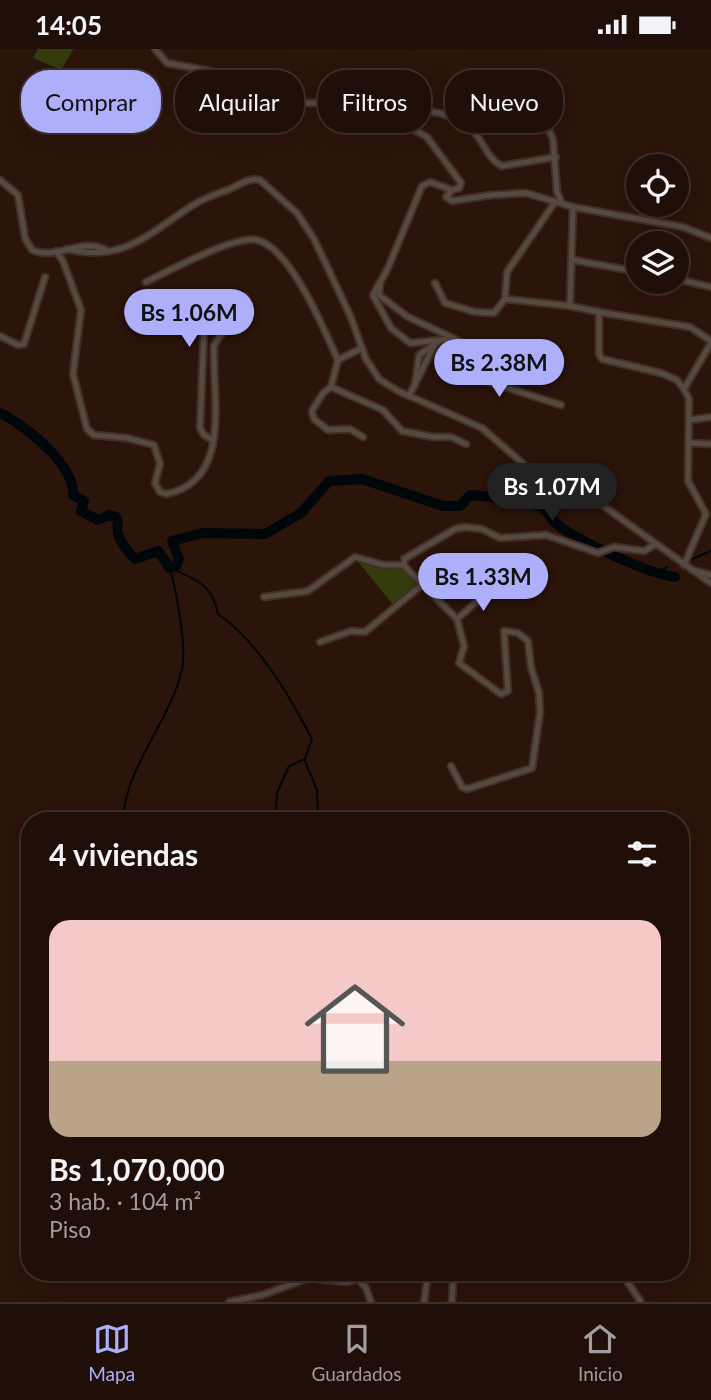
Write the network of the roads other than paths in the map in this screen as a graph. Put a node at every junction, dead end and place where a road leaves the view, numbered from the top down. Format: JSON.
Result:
{"nodes":[{"id":1,"x":155,"y":49,"type":"edge"},
{"id":2,"x":318,"y":103,"type":"edge"},
{"id":3,"x":431,"y":110,"type":"edge"},
{"id":4,"x":420,"y":133,"type":"edge"},
{"id":5,"x":550,"y":133,"type":"edge"},
{"id":6,"x":556,"y":157,"type":"junction"},
{"id":7,"x":0,"y":180,"type":"edge"},
{"id":8,"x":452,"y":190,"type":"junction"},
{"id":9,"x":555,"y":202,"type":"junction"},
{"id":10,"x":562,"y":204,"type":"junction"},
{"id":11,"x":573,"y":207,"type":"junction"},
{"id":12,"x":711,"y":238,"type":"edge"},
{"id":13,"x":56,"y":251,"type":"junction"},
{"id":14,"x":573,"y":260,"type":"junction"},
{"id":15,"x":626,"y":270,"type":"edge"},
{"id":16,"x":45,"y":277,"type":"dead end"},
{"id":17,"x":146,"y":282,"type":"dead end"},
{"id":18,"x":689,"y":282,"type":"edge"},
{"id":19,"x":436,"y":283,"type":"dead end"},
{"id":20,"x":380,"y":284,"type":"junction"},
{"id":21,"x":711,"y":287,"type":"edge"},
{"id":22,"x":505,"y":299,"type":"junction"},
{"id":23,"x":570,"y":306,"type":"junction"},
{"id":24,"x":599,"y":312,"type":"junction"},
{"id":25,"x":0,"y":336,"type":"edge"},
{"id":26,"x":455,"y":339,"type":"junction"},
{"id":27,"x":439,"y":342,"type":"junction"},
{"id":28,"x":711,"y":342,"type":"edge"},
{"id":29,"x":362,"y":348,"type":"junction"},
{"id":30,"x":338,"y":360,"type":"junction"},
{"id":31,"x":331,"y":387,"type":"junction"},
{"id":32,"x":684,"y":389,"type":"junction"},
{"id":33,"x":409,"y":396,"type":"junction"},
{"id":34,"x":561,"y":405,"type":"dead end"},
{"id":35,"x":711,"y":417,"type":"edge"},
{"id":36,"x":689,"y":420,"type":"junction"},
{"id":37,"x":363,"y":437,"type":"dead end"},
{"id":38,"x":213,"y":440,"type":"junction"},
{"id":39,"x":689,"y":443,"type":"junction"},
{"id":40,"x":466,"y":445,"type":"dead end"},
{"id":41,"x":711,"y":445,"type":"edge"},
{"id":42,"x":654,"y":545,"type":"junction"},
{"id":43,"x":403,"y":565,"type":"junction"},
{"id":44,"x":684,"y":565,"type":"junction"},
{"id":45,"x":488,"y":567,"type":"dead end"},
{"id":46,"x":692,"y":570,"type":"junction"},
{"id":47,"x":711,"y":575,"type":"edge"},
{"id":48,"x":711,"y":583,"type":"edge"},
{"id":49,"x":425,"y":587,"type":"junction"},
{"id":50,"x":492,"y":587,"type":"dead end"},
{"id":51,"x":264,"y":597,"type":"dead end"},
{"id":52,"x":457,"y":619,"type":"junction"},
{"id":53,"x":320,"y":642,"type":"dead end"},
{"id":54,"x":451,"y":766,"type":"dead end"},
{"id":55,"x":301,"y":1281,"type":"edge"},
{"id":56,"x":360,"y":1281,"type":"edge"},
{"id":57,"x":427,"y":1281,"type":"edge"},
{"id":58,"x":453,"y":1281,"type":"edge"},
{"id":59,"x":627,"y":1281,"type":"edge"},
{"id":60,"x":229,"y":1302,"type":"edge"},
{"id":61,"x":371,"y":1302,"type":"edge"},
{"id":62,"x":424,"y":1302,"type":"edge"},
{"id":63,"x":452,"y":1302,"type":"edge"},
{"id":64,"x":641,"y":1302,"type":"edge"}],
"edges":[{"from":1,"to":2,"type":"street"},
{"from":3,"to":6,"type":"street"},
{"from":4,"to":8,"type":"street"},
{"from":5,"to":6,"type":"street"},
{"from":6,"to":10,"type":"street"},
{"from":7,"to":13,"type":"street"},
{"from":8,"to":9,"type":"street"},
{"from":8,"to":20,"type":"street"},
{"from":9,"to":10,"type":"street"},
{"from":9,"to":22,"type":"street"},
{"from":10,"to":11,"type":"street"},
{"from":11,"to":12,"type":"street"},
{"from":11,"to":14,"type":"street"},
{"from":13,"to":29,"type":"street"},
{"from":13,"to":38,"type":"street"},
{"from":14,"to":15,"type":"street"},
{"from":14,"to":23,"type":"street"},
{"from":16,"to":25,"type":"street"},
{"from":17,"to":30,"type":"street"},
{"from":18,"to":21,"type":"street"},
{"from":19,"to":22,"type":"street"},
{"from":20,"to":26,"type":"street"},
{"from":20,"to":27,"type":"street"},
{"from":22,"to":23,"type":"street"},
{"from":23,"to":24,"type":"street"},
{"from":24,"to":28,"type":"street"},
{"from":24,"to":32,"type":"street"},
{"from":26,"to":27,"type":"street"},
{"from":26,"to":34,"type":"street"},
{"from":27,"to":33,"type":"street"},
{"from":28,"to":32,"type":"street"},
{"from":29,"to":30,"type":"street"},
{"from":29,"to":33,"type":"street"},
{"from":30,"to":31,"type":"street"},
{"from":31,"to":37,"type":"street"},
{"from":31,"to":40,"type":"street"},
{"from":32,"to":36,"type":"street"},
{"from":33,"to":42,"type":"street"},
{"from":35,"to":36,"type":"street"},
{"from":36,"to":39,"type":"street"},
{"from":38,"to":38,"type":"street"},
{"from":39,"to":41,"type":"street"},
{"from":39,"to":44,"type":"street"},
{"from":42,"to":43,"type":"street"},
{"from":42,"to":44,"type":"street"},
{"from":43,"to":49,"type":"street"},
{"from":43,"to":51,"type":"street"},
{"from":44,"to":46,"type":"street"},
{"from":45,"to":49,"type":"street"},
{"from":46,"to":47,"type":"street"},
{"from":46,"to":48,"type":"street"},
{"from":49,"to":52,"type":"street"},
{"from":49,"to":53,"type":"street"},
{"from":50,"to":52,"type":"street"},
{"from":52,"to":54,"type":"street"},
{"from":55,"to":60,"type":"street"},
{"from":56,"to":61,"type":"street"},
{"from":57,"to":62,"type":"street"},
{"from":58,"to":63,"type":"street"},
{"from":59,"to":64,"type":"street"}]}
